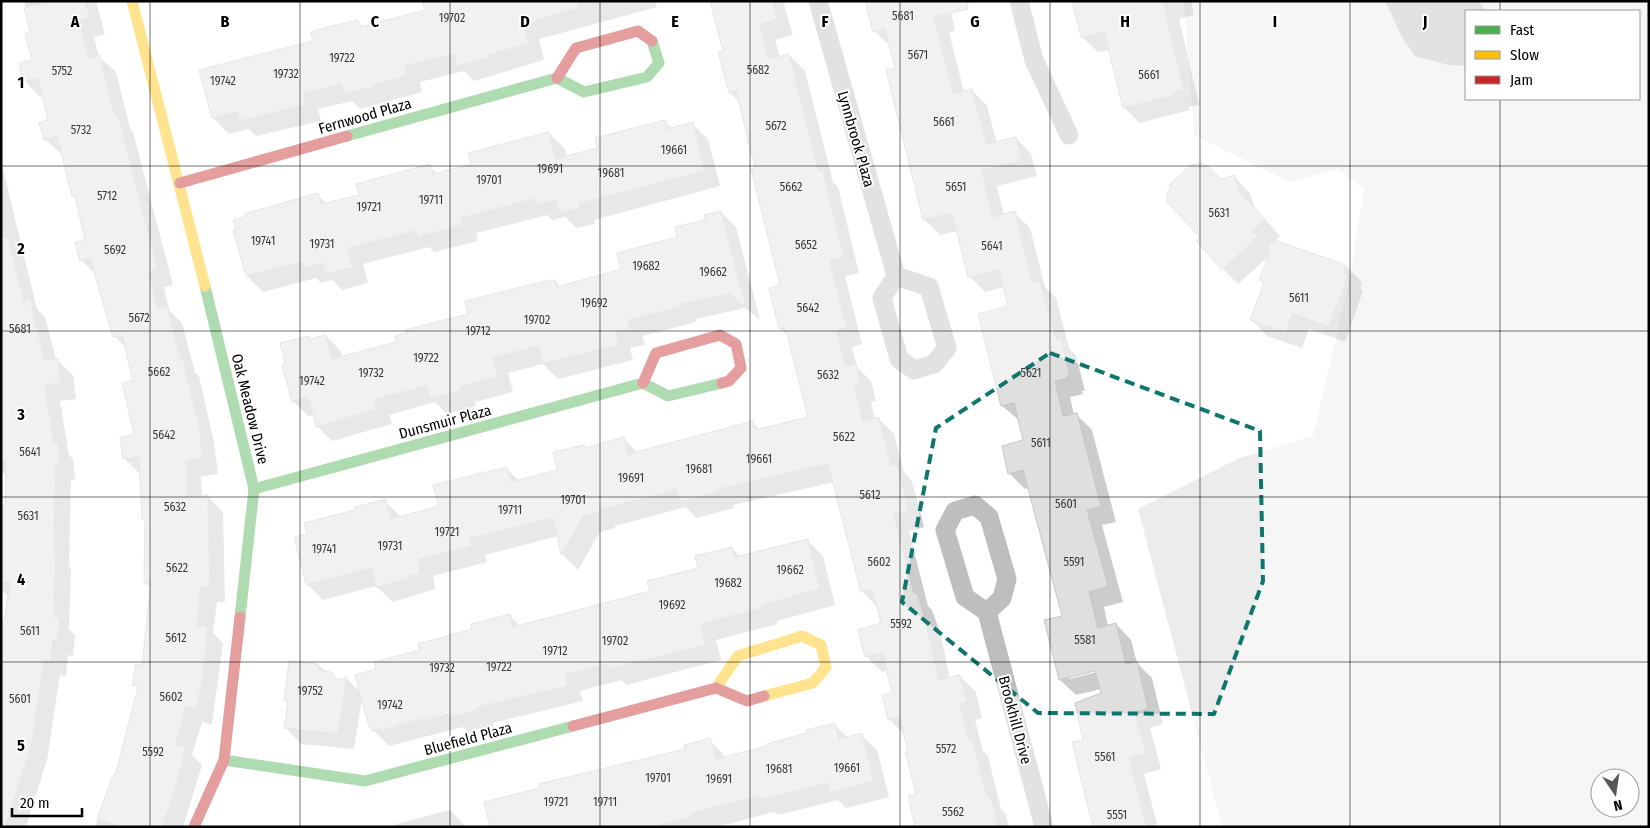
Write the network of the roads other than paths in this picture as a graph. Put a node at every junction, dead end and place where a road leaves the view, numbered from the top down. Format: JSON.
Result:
{"nodes":[{"id":1,"x":132,"y":1,"type":"edge"},
{"id":2,"x":818,"y":1,"type":"edge"},
{"id":3,"x":1019,"y":1,"type":"edge"},
{"id":4,"x":557,"y":78,"type":"junction"},
{"id":5,"x":1069,"y":135,"type":"dead end"},
{"id":6,"x":180,"y":183,"type":"junction"},
{"id":7,"x":896,"y":276,"type":"junction"},
{"id":8,"x":644,"y":383,"type":"junction"},
{"id":9,"x":254,"y":489,"type":"junction"},
{"id":10,"x":987,"y":612,"type":"junction"},
{"id":11,"x":716,"y":688,"type":"junction"},
{"id":12,"x":224,"y":760,"type":"junction"},
{"id":13,"x":194,"y":827,"type":"edge"},
{"id":14,"x":1044,"y":827,"type":"edge"}],
"edges":[{"from":1,"to":6,"type":"street","name":"Oak Meadow Drive"},
{"from":2,"to":7,"type":"street","name":"Lynnbrook Plaza"},
{"from":3,"to":5,"type":"street"},
{"from":4,"to":4,"type":"street"},
{"from":4,"to":6,"type":"street","name":"Fernwood Plaza"},
{"from":6,"to":9,"type":"street","name":"Oak Meadow Drive"},
{"from":7,"to":7,"type":"street"},
{"from":8,"to":8,"type":"street"},
{"from":8,"to":9,"type":"street","name":"Dunsmuir Plaza"},
{"from":9,"to":12,"type":"street","name":"Oak Meadow Drive"},
{"from":10,"to":10,"type":"street"},
{"from":10,"to":14,"type":"street","name":"Brookhill Drive"},
{"from":11,"to":11,"type":"street"},
{"from":11,"to":12,"type":"street","name":"Bluefield Plaza"},
{"from":12,"to":13,"type":"street","name":"Oak Meadow Drive"}]}
